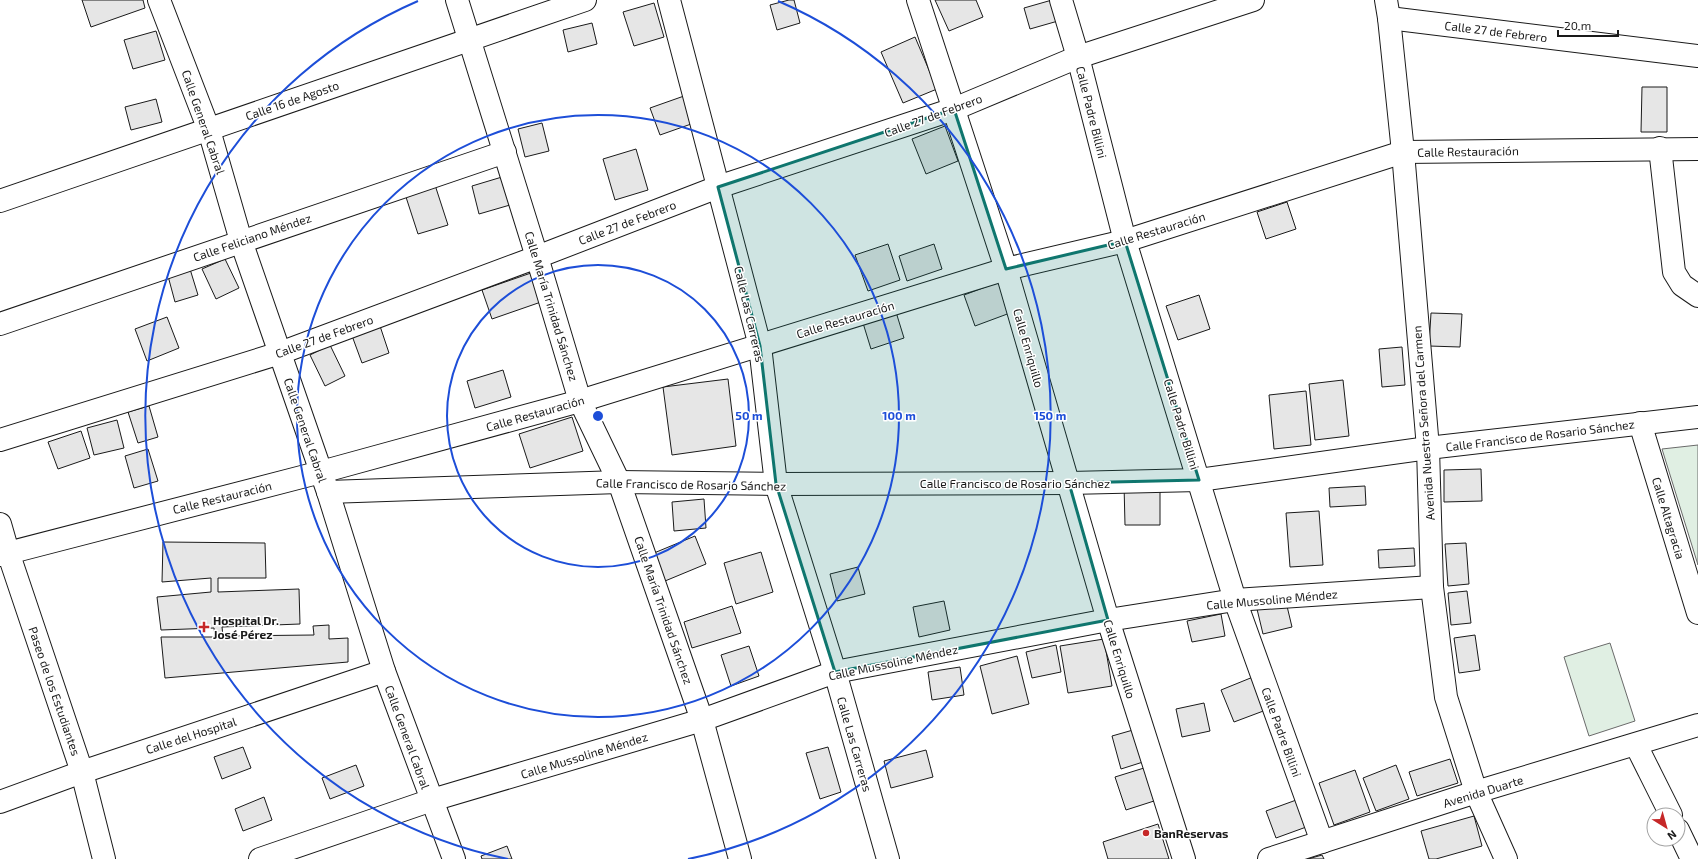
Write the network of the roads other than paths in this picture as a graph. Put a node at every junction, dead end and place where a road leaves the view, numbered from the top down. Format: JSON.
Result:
{"nodes":[{"id":1,"x":160,"y":0,"type":"edge"},
{"id":2,"x":457,"y":0,"type":"edge"},
{"id":3,"x":585,"y":0,"type":"edge"},
{"id":4,"x":669,"y":0,"type":"edge"},
{"id":5,"x":918,"y":0,"type":"edge"},
{"id":6,"x":1061,"y":0,"type":"edge"},
{"id":7,"x":1253,"y":0,"type":"edge"},
{"id":8,"x":1388,"y":9,"type":"edge"},
{"id":9,"x":470,"y":38,"type":"junction"},
{"id":10,"x":1698,"y":56,"type":"edge"},
{"id":11,"x":1078,"y":58,"type":"junction"},
{"id":12,"x":954,"y":109,"type":"junction"},
{"id":13,"x":208,"y":130,"type":"junction"},
{"id":14,"x":1660,"y":148,"type":"junction"},
{"id":15,"x":1698,"y":149,"type":"edge"},
{"id":16,"x":505,"y":152,"type":"junction"},
{"id":17,"x":1403,"y":152,"type":"junction"},
{"id":18,"x":718,"y":187,"type":"junction"},
{"id":19,"x":0,"y":201,"type":"edge"},
{"id":20,"x":242,"y":241,"type":"junction"},
{"id":21,"x":1125,"y":241,"type":"junction"},
{"id":22,"x":537,"y":257,"type":"junction"},
{"id":23,"x":1006,"y":269,"type":"junction"},
{"id":24,"x":1698,"y":296,"type":"edge"},
{"id":25,"x":0,"y":324,"type":"edge"},
{"id":26,"x":760,"y":346,"type":"junction"},
{"id":27,"x":280,"y":352,"type":"junction"},
{"id":28,"x":580,"y":401,"type":"junction"},
{"id":29,"x":1698,"y":417,"type":"edge"},
{"id":30,"x":1640,"y":423,"type":"junction"},
{"id":31,"x":0,"y":440,"type":"edge"},
{"id":32,"x":1428,"y":448,"type":"junction"},
{"id":33,"x":321,"y":472,"type":"junction"},
{"id":34,"x":1199,"y":480,"type":"junction"},
{"id":35,"x":619,"y":482,"type":"junction"},
{"id":36,"x":776,"y":484,"type":"junction"},
{"id":37,"x":1069,"y":484,"type":"junction"},
{"id":38,"x":328,"y":492,"type":"junction"},
{"id":39,"x":0,"y":524,"type":"edge"},
{"id":40,"x":4,"y":554,"type":"edge"},
{"id":41,"x":1432,"y":587,"type":"junction"},
{"id":42,"x":1235,"y":600,"type":"junction"},
{"id":43,"x":1698,"y":613,"type":"edge"},
{"id":44,"x":1108,"y":620,"type":"junction"},
{"id":45,"x":384,"y":671,"type":"junction"},
{"id":46,"x":835,"y":672,"type":"junction"},
{"id":47,"x":702,"y":720,"type":"junction"},
{"id":48,"x":1698,"y":725,"type":"edge"},
{"id":49,"x":1636,"y":745,"type":"junction"},
{"id":50,"x":82,"y":772,"type":"junction"},
{"id":51,"x":1476,"y":792,"type":"junction"},
{"id":52,"x":432,"y":800,"type":"junction"},
{"id":53,"x":0,"y":802,"type":"edge"},
{"id":54,"x":1666,"y":807,"type":"edge"},
{"id":55,"x":1322,"y":842,"type":"junction"},
{"id":56,"x":1686,"y":847,"type":"edge"},
{"id":57,"x":104,"y":859,"type":"edge"},
{"id":58,"x":260,"y":859,"type":"edge"},
{"id":59,"x":454,"y":859,"type":"edge"},
{"id":60,"x":740,"y":859,"type":"edge"},
{"id":61,"x":888,"y":859,"type":"edge"},
{"id":62,"x":1184,"y":859,"type":"edge"},
{"id":63,"x":1269,"y":859,"type":"edge"},
{"id":64,"x":1506,"y":859,"type":"edge"},
{"id":65,"x":1692,"y":859,"type":"edge"}],
"edges":[{"from":1,"to":13,"type":"street","name":"Calle General Cabral"},
{"from":2,"to":9,"type":"street","name":"Calle María Trinidad Sánchez"},
{"from":3,"to":9,"type":"street","name":"Calle 16 de Agosto"},
{"from":4,"to":18,"type":"street","name":"Calle Las Carreras"},
{"from":5,"to":12,"type":"street","name":"Calle Enriquillo"},
{"from":6,"to":11,"type":"street","name":"Calle Padre Billini"},
{"from":7,"to":11,"type":"street","name":"Calle 27 de Febrero"},
{"from":8,"to":10,"type":"street","name":"Calle 27 de Febrero"},
{"from":8,"to":17,"type":"street","name":"Avenida Nuestra Señora del Carmen"},
{"from":9,"to":13,"type":"street","name":"Calle 16 de Agosto"},
{"from":9,"to":16,"type":"street","name":"Calle María Trinidad Sánchez"},
{"from":11,"to":12,"type":"street","name":"Calle 27 de Febrero"},
{"from":11,"to":21,"type":"street","name":"Calle Padre Billini"},
{"from":12,"to":18,"type":"street","name":"Calle 27 de Febrero"},
{"from":12,"to":23,"type":"street","name":"Calle Enriquillo"},
{"from":13,"to":19,"type":"street","name":"Calle 16 de Agosto"},
{"from":13,"to":20,"type":"street","name":"Calle General Cabral"},
{"from":14,"to":15,"type":"street","name":"Calle Restauración"},
{"from":14,"to":17,"type":"street","name":"Calle Restauración"},
{"from":14,"to":24,"type":"street"},
{"from":16,"to":20,"type":"street","name":"Calle Feliciano Méndez"},
{"from":16,"to":22,"type":"street","name":"Calle María Trinidad Sánchez"},
{"from":17,"to":21,"type":"street","name":"Calle Restauración"},
{"from":17,"to":32,"type":"street","name":"Avenida Nuestra Señora del Carmen"},
{"from":18,"to":22,"type":"street","name":"Calle 27 de Febrero"},
{"from":18,"to":26,"type":"street","name":"Calle Las Carreras"},
{"from":20,"to":25,"type":"street","name":"Calle Feliciano Méndez"},
{"from":20,"to":27,"type":"street","name":"Calle General Cabral"},
{"from":21,"to":23,"type":"street","name":"Calle Restauración"},
{"from":21,"to":34,"type":"street","name":"Calle Padre Billini"},
{"from":22,"to":27,"type":"street","name":"Calle 27 de Febrero"},
{"from":22,"to":28,"type":"street","name":"Calle María Trinidad Sánchez"},
{"from":23,"to":26,"type":"street","name":"Calle Restauración"},
{"from":23,"to":37,"type":"street","name":"Calle Enriquillo"},
{"from":26,"to":28,"type":"street","name":"Calle Restauración"},
{"from":26,"to":36,"type":"street","name":"Calle Las Carreras"},
{"from":27,"to":31,"type":"street","name":"Calle 27 de Febrero"},
{"from":27,"to":33,"type":"street","name":"Calle General Cabral"},
{"from":28,"to":33,"type":"street","name":"Calle Restauración"},
{"from":28,"to":35,"type":"street","name":"Calle María Trinidad Sánchez"},
{"from":29,"to":30,"type":"street","name":"Calle Francisco de Rosario Sánchez"},
{"from":30,"to":32,"type":"street","name":"Calle Francisco de Rosario Sánchez"},
{"from":30,"to":43,"type":"street","name":"Calle Altagracia"},
{"from":32,"to":34,"type":"street","name":"Calle Francisco de Rosario Sánchez"},
{"from":32,"to":41,"type":"street","name":"Avenida Nuestra Señora del Carmen"},
{"from":33,"to":38,"type":"street","name":"Calle General Cabral"},
{"from":33,"to":40,"type":"street","name":"Calle Restauración"},
{"from":34,"to":37,"type":"street","name":"Calle Francisco de Rosario Sánchez"},
{"from":34,"to":42,"type":"street","name":"Calle Padre Billini"},
{"from":35,"to":36,"type":"street","name":"Calle Francisco de Rosario Sánchez"},
{"from":35,"to":38,"type":"street","name":"Calle Francisco de Rosario Sánchez"},
{"from":35,"to":47,"type":"street","name":"Calle María Trinidad Sánchez"},
{"from":36,"to":37,"type":"street","name":"Calle Francisco de Rosario Sánchez"},
{"from":36,"to":46,"type":"street","name":"Calle Las Carreras"},
{"from":37,"to":44,"type":"street","name":"Calle Enriquillo"},
{"from":38,"to":45,"type":"street","name":"Calle General Cabral"},
{"from":39,"to":40,"type":"street","name":"Paseo de los Estudiantes"},
{"from":40,"to":50,"type":"street","name":"Paseo de los Estudiantes"},
{"from":41,"to":42,"type":"street","name":"Calle Mussoline Méndez"},
{"from":41,"to":51,"type":"street","name":"Avenida Nuestra Señora del Carmen"},
{"from":42,"to":44,"type":"street","name":"Calle Mussoline Méndez"},
{"from":42,"to":55,"type":"street","name":"Calle Padre Billini"},
{"from":44,"to":46,"type":"street","name":"Calle Mussoline Méndez"},
{"from":44,"to":62,"type":"street","name":"Calle Enriquillo"},
{"from":45,"to":50,"type":"street","name":"Calle del Hospital"},
{"from":45,"to":52,"type":"street","name":"Calle General Cabral"},
{"from":46,"to":47,"type":"street","name":"Calle Mussoline Méndez"},
{"from":46,"to":61,"type":"street","name":"Calle Las Carreras"},
{"from":47,"to":52,"type":"street","name":"Calle Mussoline Méndez"},
{"from":47,"to":60,"type":"street","name":"Calle María Trinidad Sánchez"},
{"from":48,"to":49,"type":"street","name":"Avenida Duarte"},
{"from":49,"to":51,"type":"street","name":"Avenida Duarte"},
{"from":49,"to":54,"type":"street"},
{"from":50,"to":53,"type":"street","name":"Calle del Hospital"},
{"from":50,"to":57,"type":"street","name":"Paseo de los Estudiantes"},
{"from":51,"to":55,"type":"street","name":"Avenida Duarte"},
{"from":51,"to":64,"type":"street","name":"Avenida Nuestra Señora del Carmen"},
{"from":52,"to":58,"type":"street","name":"Calle Mussoline Méndez"},
{"from":52,"to":59,"type":"street","name":"Calle General Cabral"},
{"from":55,"to":63,"type":"street","name":"Avenida Duarte"},
{"from":56,"to":65,"type":"street"}]}
